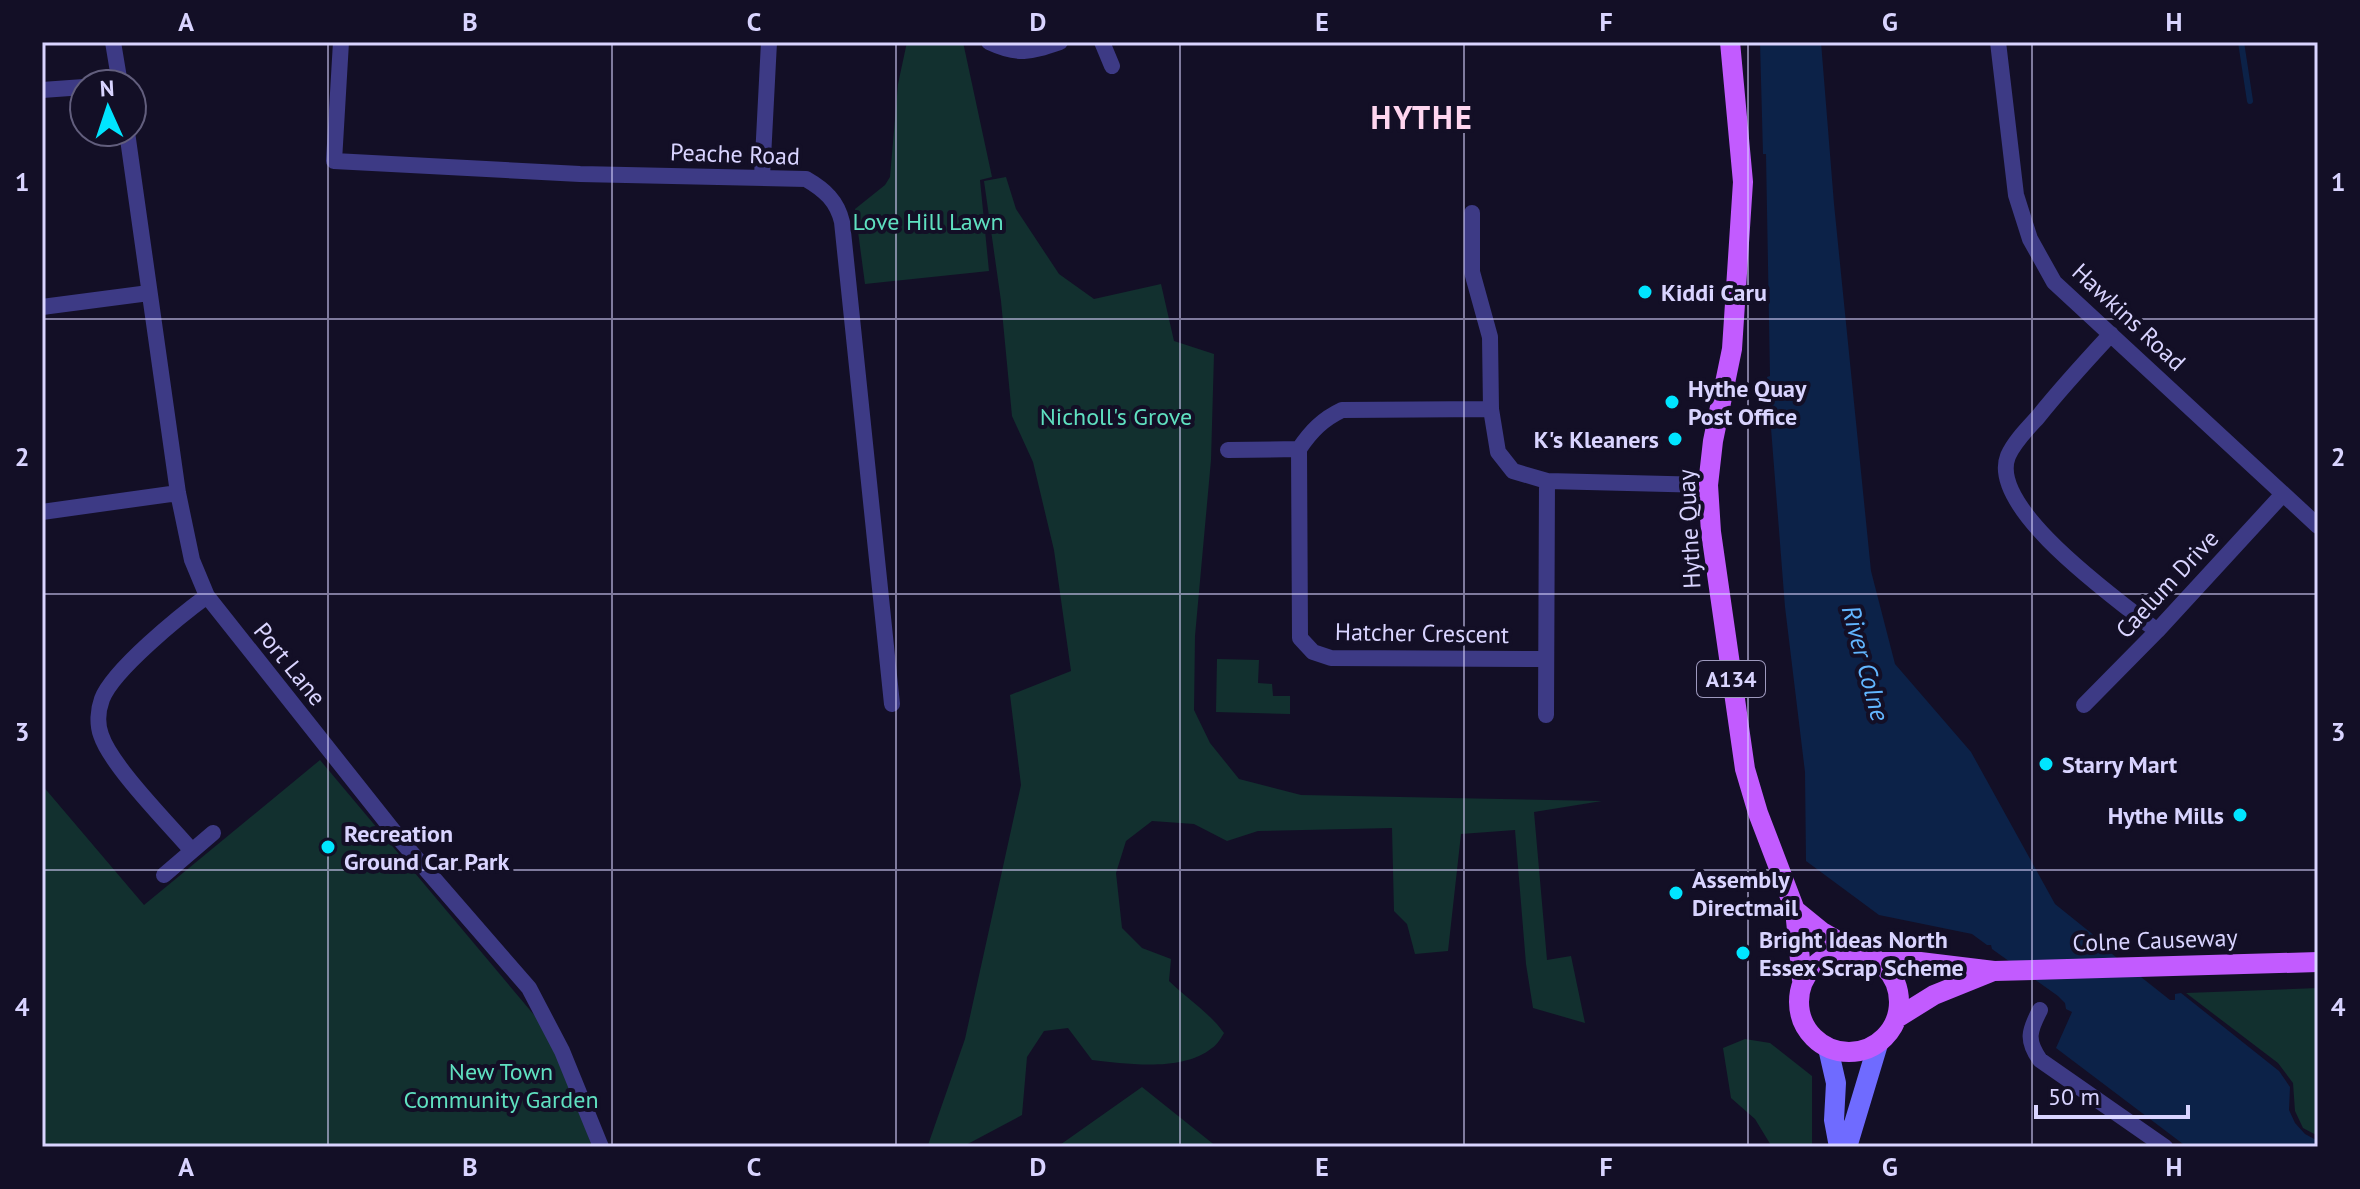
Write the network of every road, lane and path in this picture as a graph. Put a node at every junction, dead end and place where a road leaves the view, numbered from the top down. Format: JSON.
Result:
{"nodes":[{"id":1,"x":113,"y":42,"type":"edge"},
{"id":2,"x":341,"y":42,"type":"edge"},
{"id":3,"x":769,"y":42,"type":"edge"},
{"id":4,"x":989,"y":42,"type":"edge"},
{"id":5,"x":1060,"y":42,"type":"edge"},
{"id":6,"x":1102,"y":42,"type":"edge"},
{"id":7,"x":1730,"y":42,"type":"edge"},
{"id":8,"x":1998,"y":42,"type":"edge"},
{"id":9,"x":1112,"y":66,"type":"dead end"},
{"id":10,"x":114,"y":68,"type":"edge"},
{"id":11,"x":68,"y":88,"type":"edge"},
{"id":12,"x":42,"y":90,"type":"edge"},
{"id":13,"x":129,"y":148,"type":"edge"},
{"id":14,"x":762,"y":177,"type":"junction"},
{"id":15,"x":1472,"y":213,"type":"dead end"},
{"id":16,"x":149,"y":293,"type":"junction"},
{"id":17,"x":42,"y":307,"type":"edge"},
{"id":18,"x":2111,"y":334,"type":"junction"},
{"id":19,"x":1491,"y":409,"type":"junction"},
{"id":20,"x":1299,"y":449,"type":"junction"},
{"id":21,"x":1228,"y":450,"type":"dead end"},
{"id":22,"x":1547,"y":481,"type":"junction"},
{"id":23,"x":1708,"y":485,"type":"junction"},
{"id":24,"x":178,"y":493,"type":"junction"},
{"id":25,"x":2283,"y":494,"type":"junction"},
{"id":26,"x":42,"y":512,"type":"edge"},
{"id":27,"x":2318,"y":526,"type":"edge"},
{"id":28,"x":207,"y":596,"type":"junction"},
{"id":29,"x":2157,"y":631,"type":"junction"},
{"id":30,"x":1546,"y":659,"type":"junction"},
{"id":31,"x":892,"y":704,"type":"dead end"},
{"id":32,"x":2084,"y":705,"type":"dead end"},
{"id":33,"x":1546,"y":715,"type":"dead end"},
{"id":34,"x":213,"y":833,"type":"dead end"},
{"id":35,"x":192,"y":851,"type":"junction"},
{"id":36,"x":164,"y":875,"type":"dead end"},
{"id":37,"x":1795,"y":910,"type":"junction"},
{"id":38,"x":1859,"y":953,"type":"junction"},
{"id":39,"x":1880,"y":962,"type":"junction"},
{"id":40,"x":2318,"y":962,"type":"edge"},
{"id":41,"x":1994,"y":971,"type":"junction"},
{"id":42,"x":1802,"y":980,"type":"junction"},
{"id":43,"x":2040,"y":1010,"type":"dead end"},
{"id":44,"x":1897,"y":1018,"type":"junction"},
{"id":45,"x":1878,"y":1044,"type":"junction"},
{"id":46,"x":1828,"y":1048,"type":"junction"},
{"id":47,"x":601,"y":1147,"type":"edge"},
{"id":48,"x":1839,"y":1147,"type":"edge"},
{"id":49,"x":1847,"y":1147,"type":"edge"},
{"id":50,"x":2165,"y":1147,"type":"edge"}],
"edges":[{"from":1,"to":10,"type":"street"},
{"from":2,"to":14,"type":"street","name":"Peache Road"},
{"from":3,"to":14,"type":"street"},
{"from":4,"to":5,"type":"street"},
{"from":6,"to":9,"type":"street"},
{"from":7,"to":23,"type":"main road","name":"Hythe Quay","number":"A134"},
{"from":8,"to":18,"type":"street","name":"Hawkins Road"},
{"from":11,"to":12,"type":"street"},
{"from":13,"to":16,"type":"street","name":"Port Lane"},
{"from":14,"to":31,"type":"street","name":"Peache Road"},
{"from":15,"to":19,"type":"street"},
{"from":16,"to":17,"type":"street"},
{"from":16,"to":24,"type":"street","name":"Port Lane"},
{"from":18,"to":25,"type":"street","name":"Hawkins Road"},
{"from":18,"to":29,"type":"street"},
{"from":19,"to":20,"type":"street"},
{"from":19,"to":22,"type":"street"},
{"from":20,"to":21,"type":"street"},
{"from":20,"to":30,"type":"street","name":"Hatcher Crescent"},
{"from":22,"to":23,"type":"street"},
{"from":22,"to":30,"type":"street"},
{"from":23,"to":37,"type":"main road","name":"Hythe Quay","number":"A134"},
{"from":24,"to":26,"type":"street"},
{"from":24,"to":28,"type":"street","name":"Port Lane"},
{"from":25,"to":27,"type":"street","name":"Hawkins Road"},
{"from":25,"to":29,"type":"street","name":"Caelum Drive"},
{"from":28,"to":35,"type":"street"},
{"from":28,"to":47,"type":"street","name":"Port Lane"},
{"from":29,"to":32,"type":"street","name":"Caelum Drive"},
{"from":30,"to":33,"type":"street"},
{"from":34,"to":35,"type":"street"},
{"from":35,"to":36,"type":"street"},
{"from":37,"to":38,"type":"main road"},
{"from":37,"to":42,"type":"main road","name":"Hythe Quay","number":"A134"},
{"from":38,"to":39,"type":"main road"},
{"from":38,"to":42,"type":"main road"},
{"from":39,"to":41,"type":"main road","name":"Colne Causeway"},
{"from":39,"to":44,"type":"main road"},
{"from":40,"to":41,"type":"main road","name":"Colne Causeway"},
{"from":41,"to":44,"type":"main road","name":"Colne Causeway"},
{"from":42,"to":46,"type":"main road","number":"A134"},
{"from":43,"to":50,"type":"street"},
{"from":44,"to":45,"type":"main road"},
{"from":45,"to":46,"type":"main road"},
{"from":45,"to":49,"type":"street"},
{"from":46,"to":48,"type":"street"}]}
